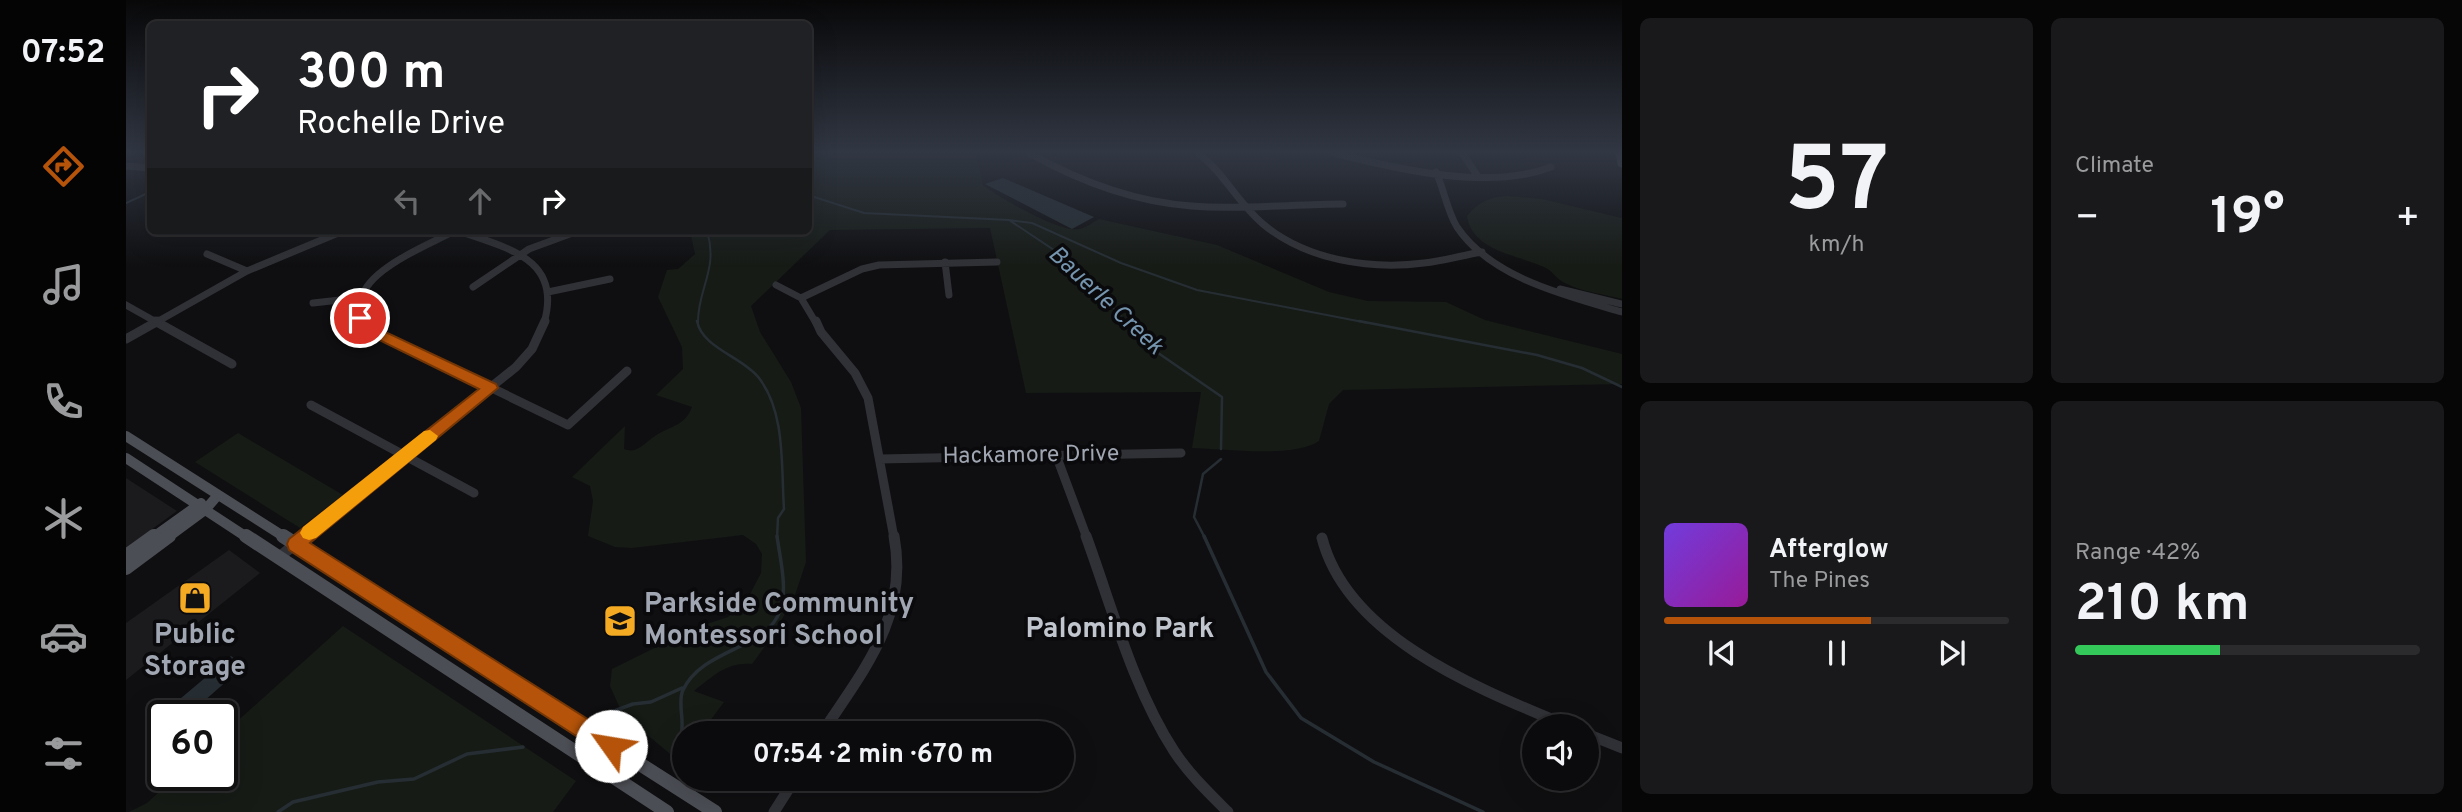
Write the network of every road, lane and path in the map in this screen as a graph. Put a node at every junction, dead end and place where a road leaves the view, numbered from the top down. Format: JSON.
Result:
{"nodes":[{"id":1,"x":1122,"y":191,"type":"edge"},
{"id":2,"x":1236,"y":191,"type":"edge"},
{"id":3,"x":1443,"y":191,"type":"edge"},
{"id":4,"x":1343,"y":204,"type":"dead end"},
{"id":5,"x":1247,"y":205,"type":"junction"},
{"id":6,"x":333,"y":235,"type":"edge"},
{"id":7,"x":447,"y":235,"type":"edge"},
{"id":8,"x":470,"y":235,"type":"edge"},
{"id":9,"x":565,"y":235,"type":"edge"},
{"id":10,"x":1482,"y":252,"type":"junction"},
{"id":11,"x":207,"y":254,"type":"dead end"},
{"id":12,"x":520,"y":254,"type":"junction"},
{"id":13,"x":946,"y":262,"type":"junction"},
{"id":14,"x":997,"y":262,"type":"dead end"},
{"id":15,"x":247,"y":271,"type":"junction"},
{"id":16,"x":610,"y":279,"type":"dead end"},
{"id":17,"x":776,"y":285,"type":"dead end"},
{"id":18,"x":473,"y":287,"type":"dead end"},
{"id":19,"x":1552,"y":288,"type":"junction"},
{"id":20,"x":548,"y":292,"type":"junction"},
{"id":21,"x":949,"y":295,"type":"dead end"},
{"id":22,"x":801,"y":298,"type":"junction"},
{"id":23,"x":358,"y":299,"type":"junction"},
{"id":24,"x":313,"y":303,"type":"dead end"},
{"id":25,"x":1622,"y":304,"type":"edge"},
{"id":26,"x":126,"y":305,"type":"edge"},
{"id":27,"x":1622,"y":312,"type":"edge"},
{"id":28,"x":157,"y":321,"type":"junction"},
{"id":29,"x":126,"y":338,"type":"edge"},
{"id":30,"x":232,"y":364,"type":"dead end"},
{"id":31,"x":626,"y":371,"type":"dead end"},
{"id":32,"x":491,"y":388,"type":"junction"},
{"id":33,"x":312,"y":405,"type":"dead end"},
{"id":34,"x":126,"y":436,"type":"edge"},
{"id":35,"x":1181,"y":453,"type":"dead end"},
{"id":36,"x":1056,"y":455,"type":"junction"},
{"id":37,"x":405,"y":456,"type":"junction"},
{"id":38,"x":126,"y":458,"type":"edge"},
{"id":39,"x":880,"y":458,"type":"junction"},
{"id":40,"x":474,"y":493,"type":"dead end"},
{"id":41,"x":218,"y":495,"type":"junction"},
{"id":42,"x":202,"y":507,"type":"junction"},
{"id":43,"x":1322,"y":538,"type":"dead end"},
{"id":44,"x":296,"y":544,"type":"junction"},
{"id":45,"x":126,"y":556,"type":"edge"},
{"id":46,"x":278,"y":558,"type":"junction"},
{"id":47,"x":126,"y":568,"type":"edge"},
{"id":48,"x":508,"y":680,"type":"junction"},
{"id":49,"x":492,"y":697,"type":"junction"},
{"id":50,"x":1539,"y":714,"type":"edge"},
{"id":51,"x":829,"y":721,"type":"edge"},
{"id":52,"x":1599,"y":739,"type":"edge"},
{"id":53,"x":1622,"y":748,"type":"edge"},
{"id":54,"x":787,"y":791,"type":"edge"},
{"id":55,"x":667,"y":812,"type":"edge"},
{"id":56,"x":715,"y":812,"type":"edge"},
{"id":57,"x":774,"y":812,"type":"edge"},
{"id":58,"x":1228,"y":812,"type":"edge"}],
"edges":[{"from":1,"to":5,"type":"street"},
{"from":2,"to":5,"type":"street"},
{"from":3,"to":10,"type":"street"},
{"from":4,"to":5,"type":"street"},
{"from":5,"to":10,"type":"street"},
{"from":6,"to":15,"type":"street"},
{"from":7,"to":23,"type":"street"},
{"from":8,"to":12,"type":"street"},
{"from":9,"to":12,"type":"street"},
{"from":10,"to":19,"type":"street"},
{"from":11,"to":15,"type":"street"},
{"from":12,"to":18,"type":"street"},
{"from":12,"to":20,"type":"street"},
{"from":13,"to":14,"type":"street"},
{"from":13,"to":21,"type":"street"},
{"from":13,"to":22,"type":"street"},
{"from":15,"to":28,"type":"street"},
{"from":16,"to":20,"type":"street"},
{"from":17,"to":22,"type":"street"},
{"from":19,"to":25,"type":"street"},
{"from":19,"to":27,"type":"street"},
{"from":20,"to":32,"type":"street"},
{"from":22,"to":39,"type":"street"},
{"from":23,"to":24,"type":"street"},
{"from":23,"to":32,"type":"street"},
{"from":26,"to":28,"type":"street"},
{"from":28,"to":29,"type":"street"},
{"from":28,"to":30,"type":"street"},
{"from":31,"to":32,"type":"street"},
{"from":32,"to":37,"type":"street"},
{"from":33,"to":37,"type":"street"},
{"from":34,"to":41,"type":"main road"},
{"from":35,"to":36,"type":"street","name":"Hackamore Drive"},
{"from":36,"to":39,"type":"street","name":"Hackamore Drive"},
{"from":36,"to":58,"type":"street"},
{"from":37,"to":40,"type":"street"},
{"from":37,"to":44,"type":"street"},
{"from":38,"to":42,"type":"main road"},
{"from":39,"to":51,"type":"street"},
{"from":41,"to":42,"type":"main road"},
{"from":41,"to":44,"type":"main road"},
{"from":42,"to":45,"type":"main road"},
{"from":42,"to":46,"type":"main road"},
{"from":42,"to":47,"type":"main road"},
{"from":43,"to":50,"type":"street"},
{"from":44,"to":46,"type":"street"},
{"from":44,"to":48,"type":"main road"},
{"from":46,"to":49,"type":"main road"},
{"from":48,"to":49,"type":"main road"},
{"from":48,"to":56,"type":"main road"},
{"from":49,"to":55,"type":"main road"},
{"from":52,"to":53,"type":"street"},
{"from":54,"to":57,"type":"street"}]}
